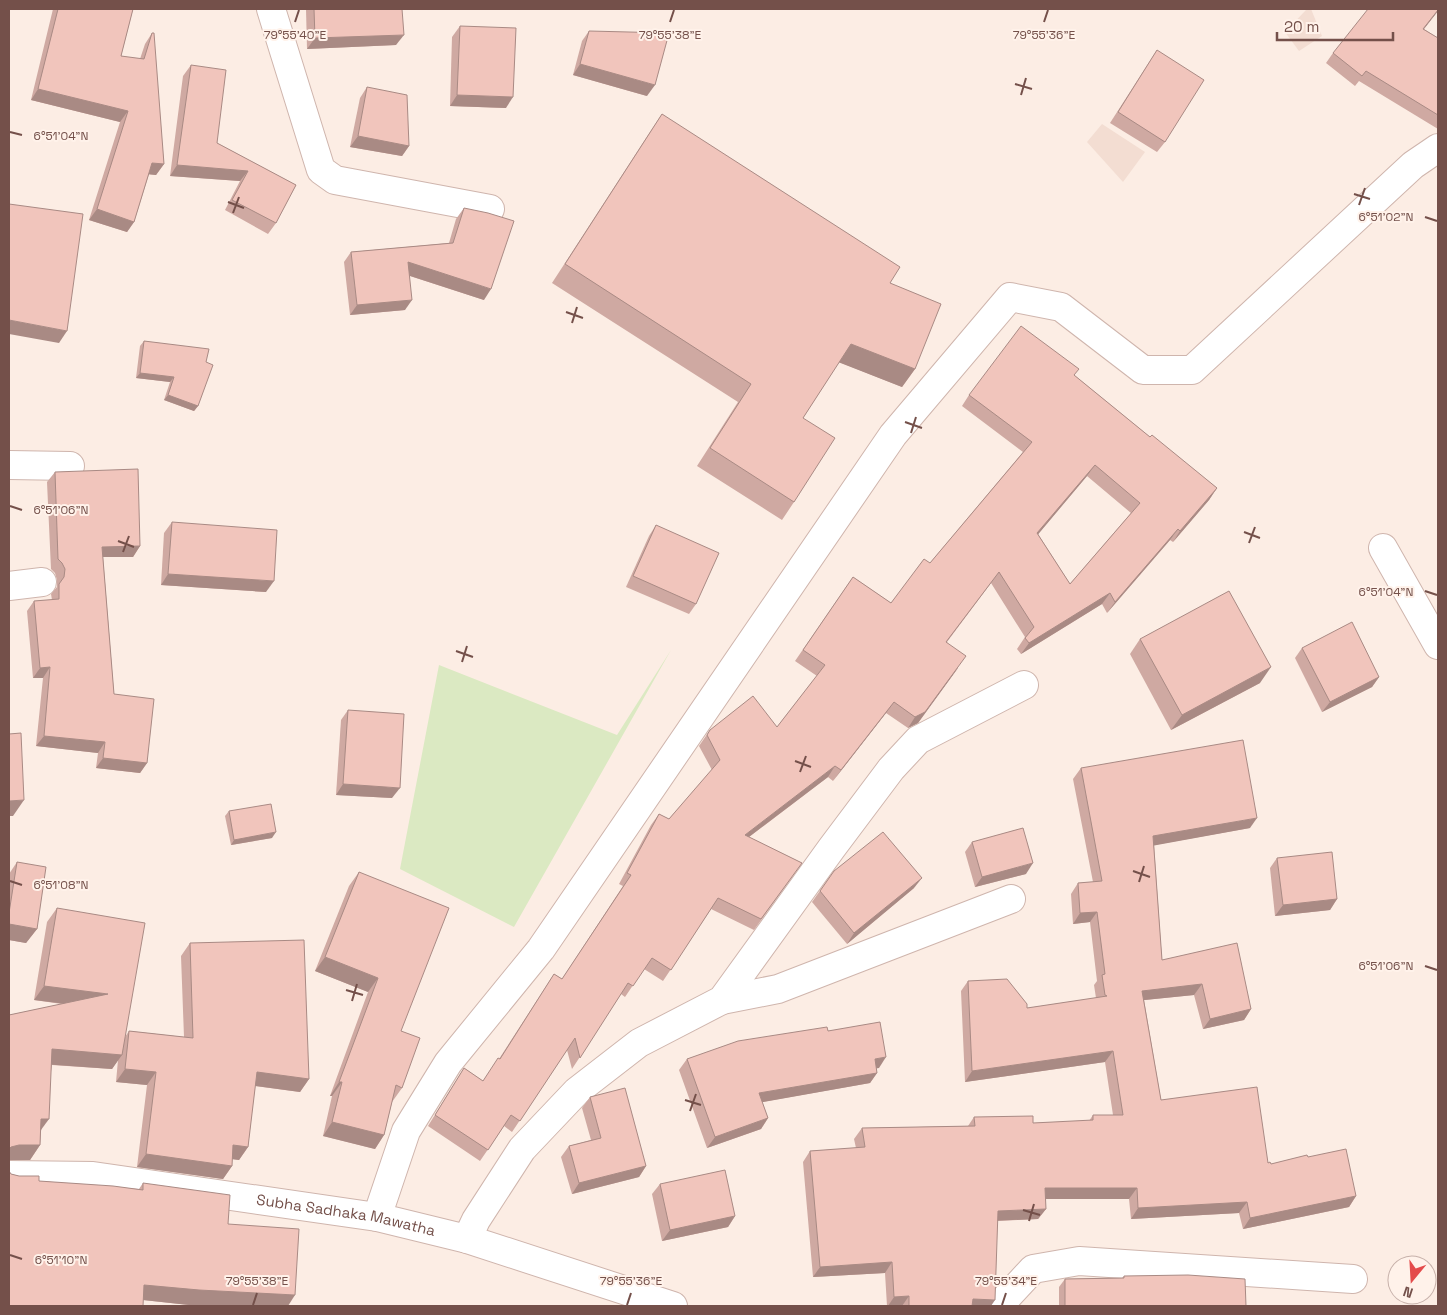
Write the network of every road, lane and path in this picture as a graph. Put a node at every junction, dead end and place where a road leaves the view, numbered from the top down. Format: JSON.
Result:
{"nodes":[{"id":1,"x":271,"y":9,"type":"edge"},
{"id":2,"x":1438,"y":148,"type":"edge"},
{"id":3,"x":490,"y":209,"type":"dead end"},
{"id":4,"x":9,"y":466,"type":"edge"},
{"id":5,"x":70,"y":466,"type":"dead end"},
{"id":6,"x":1383,"y":548,"type":"dead end"},
{"id":7,"x":42,"y":582,"type":"dead end"},
{"id":8,"x":9,"y":586,"type":"edge"},
{"id":9,"x":1438,"y":645,"type":"edge"},
{"id":10,"x":1024,"y":685,"type":"dead end"},
{"id":11,"x":1011,"y":899,"type":"dead end"},
{"id":12,"x":722,"y":1000,"type":"junction"},
{"id":13,"x":9,"y":1175,"type":"edge"},
{"id":14,"x":377,"y":1217,"type":"junction"},
{"id":15,"x":467,"y":1239,"type":"junction"},
{"id":16,"x":1353,"y":1279,"type":"dead end"},
{"id":17,"x":673,"y":1306,"type":"edge"},
{"id":18,"x":1003,"y":1306,"type":"edge"}],
"edges":[{"from":1,"to":3,"type":"street"},
{"from":2,"to":14,"type":"street"},
{"from":4,"to":5,"type":"street"},
{"from":6,"to":9,"type":"street"},
{"from":7,"to":8,"type":"street"},
{"from":10,"to":12,"type":"street"},
{"from":11,"to":12,"type":"street"},
{"from":12,"to":15,"type":"street"},
{"from":13,"to":14,"type":"street","name":"Subha Sadhaka Mawatha"},
{"from":14,"to":15,"type":"street","name":"Subha Sadhaka Mawatha"},
{"from":15,"to":17,"type":"street","name":"Subha Sadhaka Mawatha"},
{"from":16,"to":18,"type":"street"}]}
